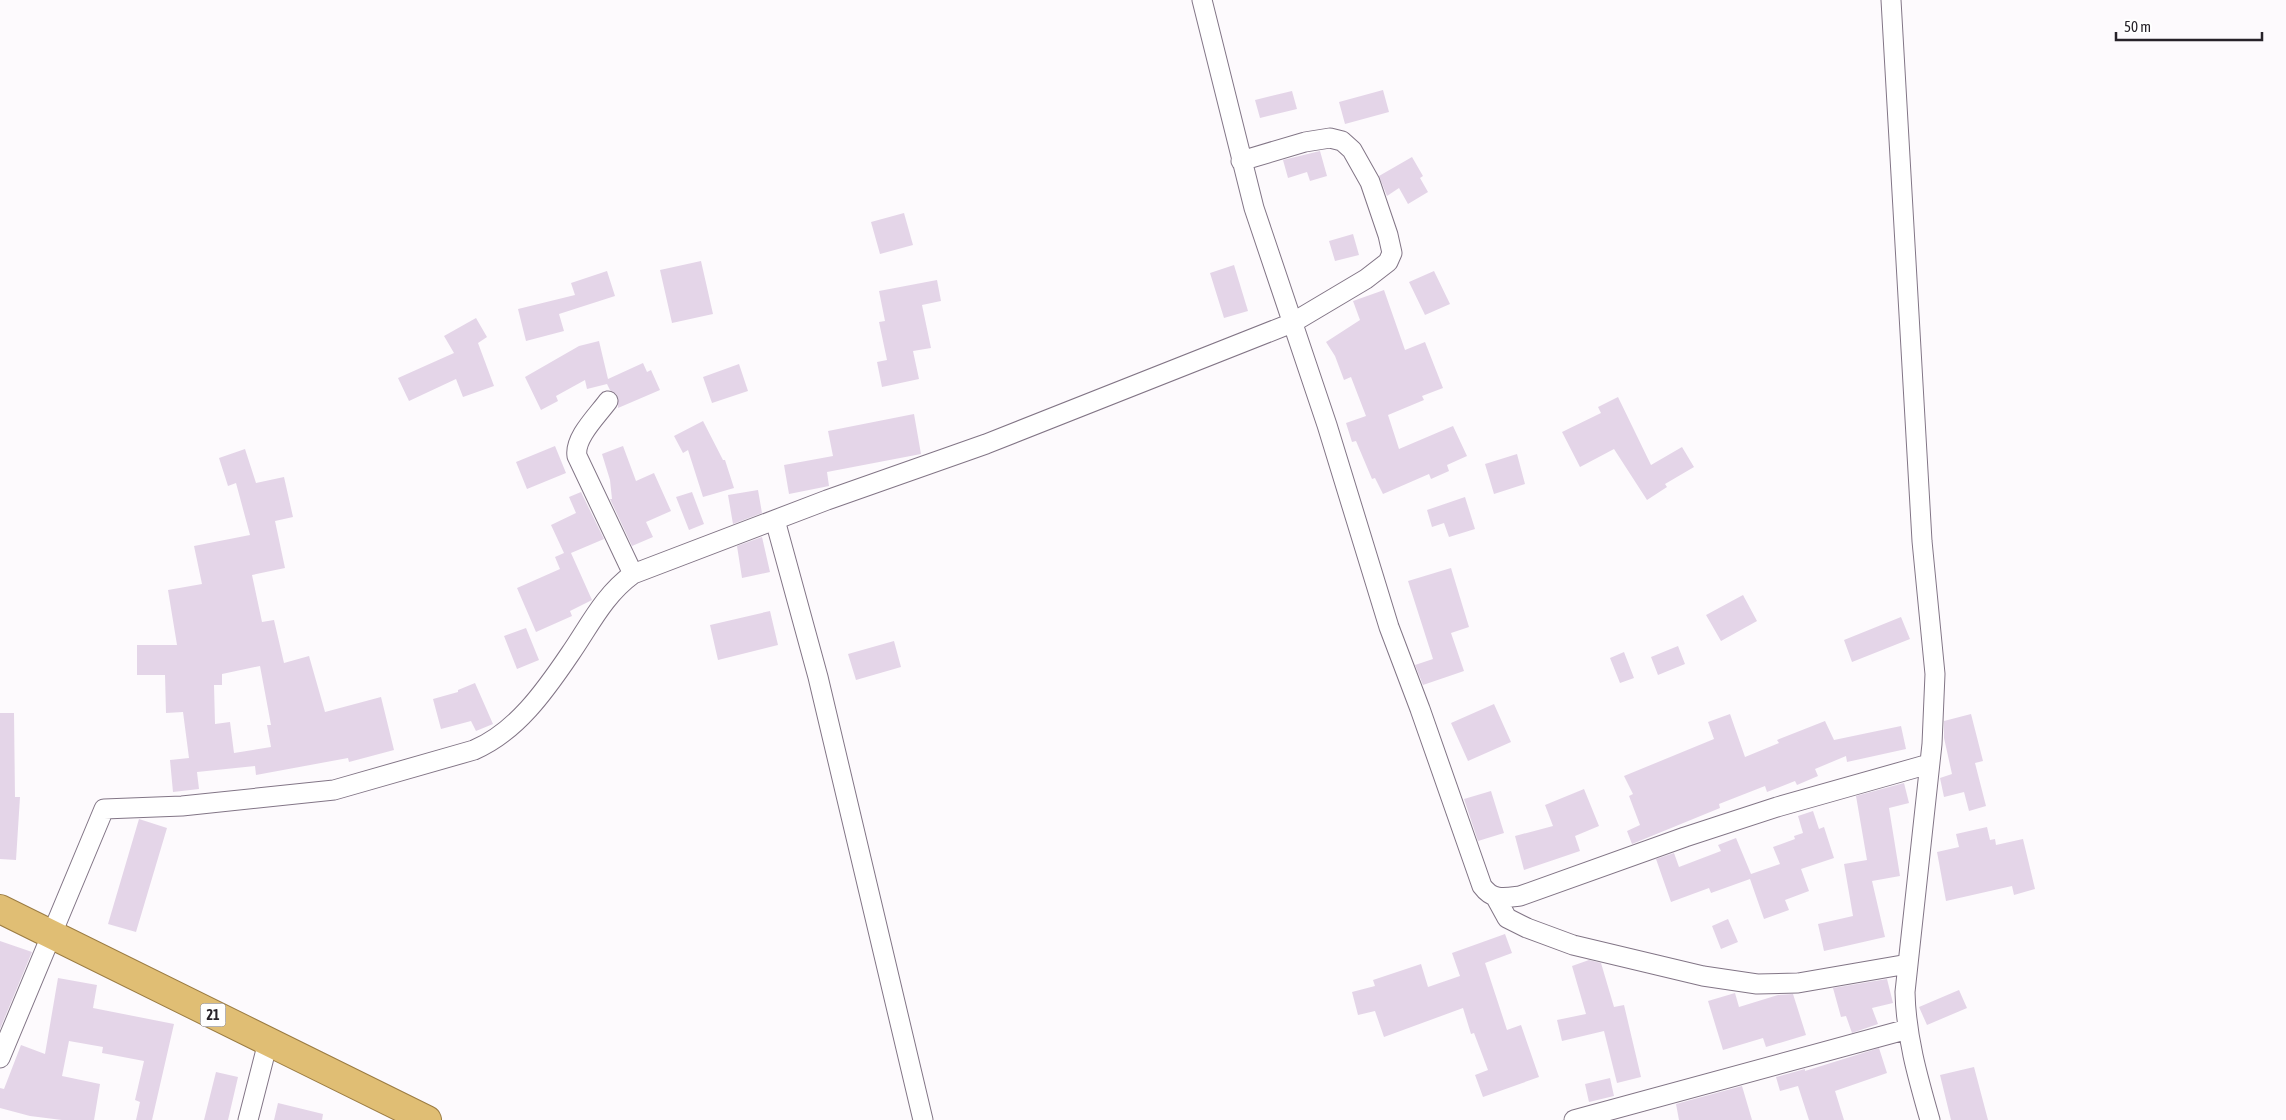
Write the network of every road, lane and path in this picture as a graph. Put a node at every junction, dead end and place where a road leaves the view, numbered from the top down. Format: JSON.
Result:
{"nodes":[{"id":1,"x":1202,"y":0,"type":"edge"},
{"id":2,"x":1891,"y":0,"type":"edge"},
{"id":3,"x":1241,"y":161,"type":"junction"},
{"id":4,"x":1292,"y":323,"type":"junction"},
{"id":5,"x":608,"y":401,"type":"dead end"},
{"id":6,"x":775,"y":520,"type":"junction"},
{"id":7,"x":633,"y":574,"type":"junction"},
{"id":8,"x":1929,"y":764,"type":"junction"},
{"id":9,"x":1496,"y":898,"type":"junction"},
{"id":10,"x":0,"y":909,"type":"edge"},
{"id":11,"x":51,"y":935,"type":"junction"},
{"id":12,"x":1908,"y":964,"type":"junction"},
{"id":13,"x":1908,"y":1029,"type":"junction"},
{"id":14,"x":268,"y":1042,"type":"junction"},
{"id":15,"x":0,"y":1058,"type":"edge"},
{"id":16,"x":248,"y":1120,"type":"edge"},
{"id":17,"x":427,"y":1120,"type":"edge"},
{"id":18,"x":923,"y":1120,"type":"edge"},
{"id":19,"x":1574,"y":1120,"type":"edge"},
{"id":20,"x":1930,"y":1120,"type":"edge"}],
"edges":[{"from":1,"to":3,"type":"street"},
{"from":2,"to":8,"type":"street"},
{"from":3,"to":4,"type":"street"},
{"from":3,"to":4,"type":"street"},
{"from":4,"to":6,"type":"street"},
{"from":4,"to":9,"type":"street"},
{"from":5,"to":7,"type":"street"},
{"from":6,"to":7,"type":"street"},
{"from":6,"to":18,"type":"street"},
{"from":7,"to":11,"type":"street"},
{"from":8,"to":9,"type":"street"},
{"from":8,"to":12,"type":"street"},
{"from":9,"to":12,"type":"street"},
{"from":10,"to":11,"type":"highway","number":"21"},
{"from":11,"to":14,"type":"highway","number":"21"},
{"from":11,"to":15,"type":"street"},
{"from":12,"to":13,"type":"street"},
{"from":13,"to":19,"type":"street"},
{"from":13,"to":20,"type":"street"},
{"from":14,"to":16,"type":"street"},
{"from":14,"to":17,"type":"highway","number":"21"}]}
